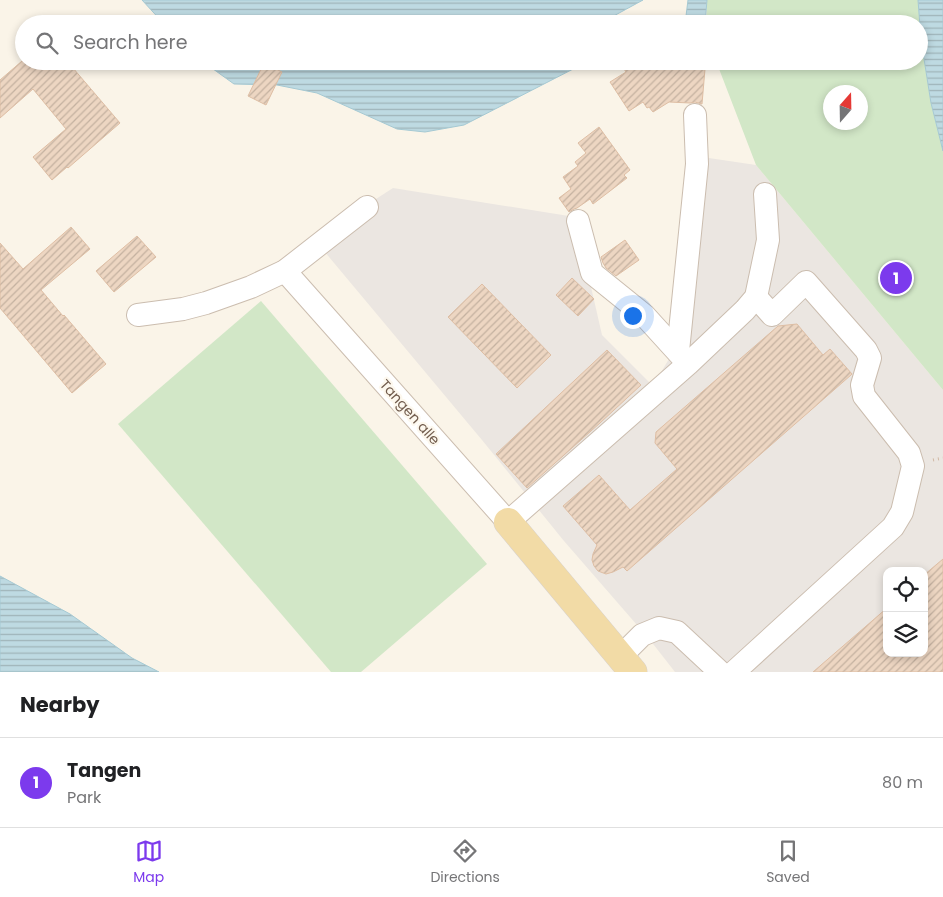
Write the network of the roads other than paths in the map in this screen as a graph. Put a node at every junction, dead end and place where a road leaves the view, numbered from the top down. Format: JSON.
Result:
{"nodes":[{"id":1,"x":696,"y":115,"type":"dead end"},
{"id":2,"x":765,"y":194,"type":"dead end"},
{"id":3,"x":367,"y":207,"type":"dead end"},
{"id":4,"x":578,"y":221,"type":"dead end"},
{"id":5,"x":285,"y":271,"type":"junction"},
{"id":6,"x":756,"y":297,"type":"junction"},
{"id":7,"x":138,"y":315,"type":"dead end"},
{"id":8,"x":683,"y":357,"type":"junction"},
{"id":9,"x":508,"y":522,"type":"junction"},
{"id":10,"x":626,"y":664,"type":"edge"},
{"id":11,"x":720,"y":672,"type":"edge"},
{"id":12,"x":734,"y":672,"type":"edge"}],
"edges":[{"from":1,"to":8,"type":"street"},
{"from":2,"to":6,"type":"street"},
{"from":3,"to":5,"type":"street"},
{"from":4,"to":8,"type":"street"},
{"from":5,"to":7,"type":"street"},
{"from":5,"to":9,"type":"street","name":"Tangen alle"},
{"from":6,"to":8,"type":"street"},
{"from":6,"to":12,"type":"street"},
{"from":8,"to":9,"type":"street"},
{"from":9,"to":10,"type":"main road","name":"Tangen alle"},
{"from":10,"to":11,"type":"street"}]}
